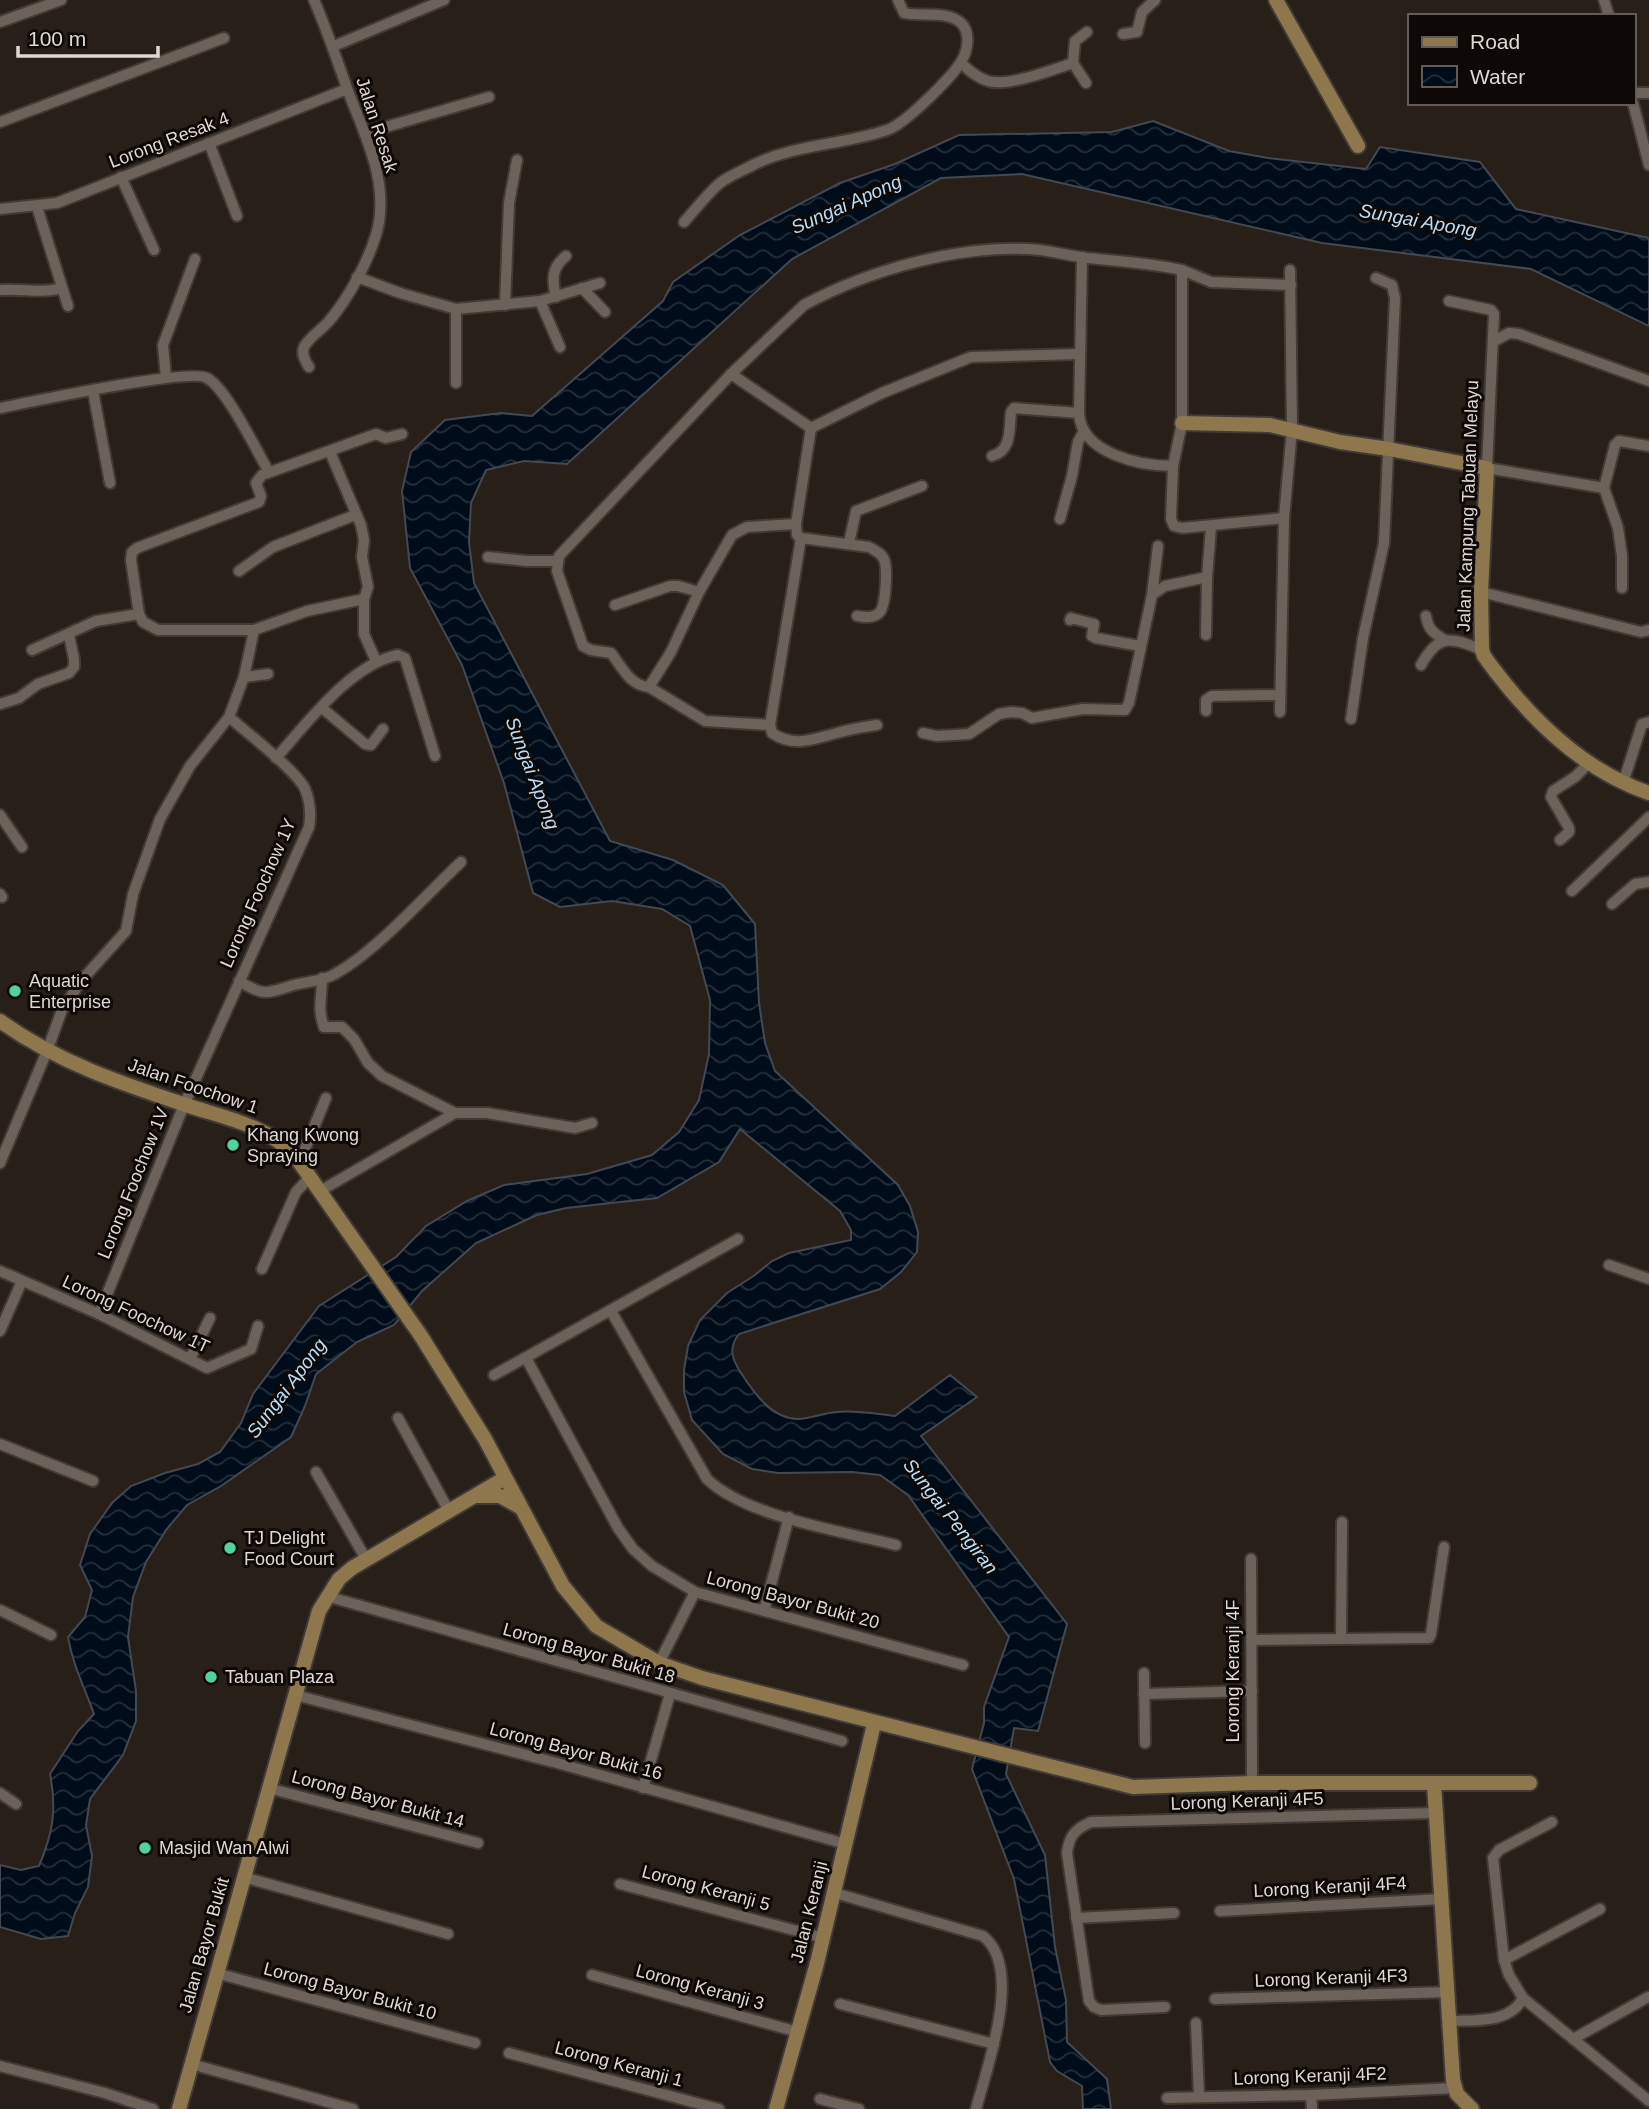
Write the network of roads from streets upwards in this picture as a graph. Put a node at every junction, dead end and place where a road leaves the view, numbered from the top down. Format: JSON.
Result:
{"nodes":[{"id":1,"x":61,"y":0,"type":"edge"},
{"id":2,"x":314,"y":0,"type":"edge"},
{"id":3,"x":898,"y":0,"type":"edge"},
{"id":4,"x":1155,"y":0,"type":"edge"},
{"id":5,"x":1276,"y":0,"type":"edge"},
{"id":6,"x":440,"y":1,"type":"edge"},
{"id":7,"x":0,"y":22,"type":"edge"},
{"id":8,"x":1087,"y":32,"type":"dead end"},
{"id":9,"x":1123,"y":34,"type":"dead end"},
{"id":10,"x":224,"y":38,"type":"dead end"},
{"id":11,"x":334,"y":46,"type":"junction"},
{"id":12,"x":961,"y":63,"type":"junction"},
{"id":13,"x":1073,"y":63,"type":"junction"},
{"id":14,"x":1086,"y":83,"type":"dead end"},
{"id":15,"x":347,"y":89,"type":"junction"},
{"id":16,"x":489,"y":97,"type":"dead end"},
{"id":17,"x":1634,"y":105,"type":"edge"},
{"id":18,"x":0,"y":122,"type":"edge"},
{"id":19,"x":365,"y":133,"type":"junction"},
{"id":20,"x":209,"y":143,"type":"junction"},
{"id":21,"x":1358,"y":146,"type":"dead end"},
{"id":22,"x":517,"y":160,"type":"dead end"},
{"id":23,"x":1649,"y":164,"type":"edge"},
{"id":24,"x":121,"y":177,"type":"junction"},
{"id":25,"x":37,"y":207,"type":"junction"},
{"id":26,"x":0,"y":209,"type":"edge"},
{"id":27,"x":236,"y":216,"type":"dead end"},
{"id":28,"x":684,"y":222,"type":"dead end"},
{"id":29,"x":154,"y":250,"type":"dead end"},
{"id":30,"x":566,"y":256,"type":"dead end"},
{"id":31,"x":1082,"y":257,"type":"junction"},
{"id":32,"x":195,"y":259,"type":"dead end"},
{"id":33,"x":1182,"y":270,"type":"junction"},
{"id":34,"x":1290,"y":270,"type":"dead end"},
{"id":35,"x":357,"y":277,"type":"junction"},
{"id":36,"x":1376,"y":278,"type":"dead end"},
{"id":37,"x":600,"y":283,"type":"dead end"},
{"id":38,"x":1290,"y":285,"type":"junction"},
{"id":39,"x":62,"y":288,"type":"junction"},
{"id":40,"x":582,"y":288,"type":"junction"},
{"id":41,"x":0,"y":290,"type":"edge"},
{"id":42,"x":556,"y":297,"type":"junction"},
{"id":43,"x":540,"y":301,"type":"junction"},
{"id":44,"x":1449,"y":301,"type":"dead end"},
{"id":45,"x":505,"y":305,"type":"junction"},
{"id":46,"x":68,"y":306,"type":"dead end"},
{"id":47,"x":456,"y":309,"type":"junction"},
{"id":48,"x":605,"y":312,"type":"dead end"},
{"id":49,"x":1494,"y":341,"type":"junction"},
{"id":50,"x":560,"y":346,"type":"dead end"},
{"id":51,"x":1079,"y":354,"type":"junction"},
{"id":52,"x":309,"y":367,"type":"dead end"},
{"id":53,"x":731,"y":374,"type":"junction"},
{"id":54,"x":166,"y":378,"type":"junction"},
{"id":55,"x":1649,"y":381,"type":"edge"},
{"id":56,"x":456,"y":383,"type":"dead end"},
{"id":57,"x":93,"y":391,"type":"junction"},
{"id":58,"x":0,"y":408,"type":"edge"},
{"id":59,"x":1079,"y":413,"type":"junction"},
{"id":60,"x":1182,"y":423,"type":"junction"},
{"id":61,"x":811,"y":428,"type":"junction"},
{"id":62,"x":1292,"y":429,"type":"junction"},
{"id":63,"x":1084,"y":431,"type":"junction"},
{"id":64,"x":402,"y":434,"type":"dead end"},
{"id":65,"x":1649,"y":446,"type":"edge"},
{"id":66,"x":1389,"y":449,"type":"junction"},
{"id":67,"x":330,"y":452,"type":"junction"},
{"id":68,"x":992,"y":456,"type":"dead end"},
{"id":69,"x":1173,"y":466,"type":"junction"},
{"id":70,"x":1488,"y":468,"type":"junction"},
{"id":71,"x":269,"y":472,"type":"junction"},
{"id":72,"x":110,"y":484,"type":"dead end"},
{"id":73,"x":922,"y":486,"type":"dead end"},
{"id":74,"x":1604,"y":488,"type":"junction"},
{"id":75,"x":355,"y":514,"type":"junction"},
{"id":76,"x":1284,"y":518,"type":"junction"},
{"id":77,"x":1060,"y":519,"type":"dead end"},
{"id":78,"x":796,"y":524,"type":"junction"},
{"id":79,"x":1211,"y":527,"type":"junction"},
{"id":80,"x":801,"y":538,"type":"junction"},
{"id":81,"x":849,"y":543,"type":"junction"},
{"id":82,"x":1158,"y":546,"type":"dead end"},
{"id":83,"x":488,"y":557,"type":"dead end"},
{"id":84,"x":557,"y":561,"type":"junction"},
{"id":85,"x":239,"y":572,"type":"dead end"},
{"id":86,"x":1207,"y":577,"type":"junction"},
{"id":87,"x":1622,"y":588,"type":"dead end"},
{"id":88,"x":699,"y":592,"type":"junction"},
{"id":89,"x":1480,"y":592,"type":"junction"},
{"id":90,"x":1152,"y":595,"type":"junction"},
{"id":91,"x":364,"y":599,"type":"junction"},
{"id":92,"x":615,"y":605,"type":"dead end"},
{"id":93,"x":139,"y":614,"type":"junction"},
{"id":94,"x":1426,"y":615,"type":"dead end"},
{"id":95,"x":857,"y":616,"type":"dead end"},
{"id":96,"x":1070,"y":620,"type":"dead end"},
{"id":97,"x":254,"y":630,"type":"junction"},
{"id":98,"x":1649,"y":630,"type":"edge"},
{"id":99,"x":69,"y":635,"type":"junction"},
{"id":100,"x":1206,"y":635,"type":"dead end"},
{"id":101,"x":1445,"y":640,"type":"junction"},
{"id":102,"x":1140,"y":646,"type":"junction"},
{"id":103,"x":32,"y":650,"type":"dead end"},
{"id":104,"x":1482,"y":650,"type":"junction"},
{"id":105,"x":376,"y":661,"type":"junction"},
{"id":106,"x":1421,"y":665,"type":"dead end"},
{"id":107,"x":268,"y":674,"type":"dead end"},
{"id":108,"x":244,"y":677,"type":"junction"},
{"id":109,"x":649,"y":687,"type":"junction"},
{"id":110,"x":1280,"y":695,"type":"junction"},
{"id":111,"x":0,"y":704,"type":"edge"},
{"id":112,"x":321,"y":708,"type":"junction"},
{"id":113,"x":1206,"y":711,"type":"dead end"},
{"id":114,"x":1280,"y":712,"type":"dead end"},
{"id":115,"x":229,"y":717,"type":"junction"},
{"id":116,"x":1351,"y":719,"type":"dead end"},
{"id":117,"x":1649,"y":722,"type":"edge"},
{"id":118,"x":877,"y":724,"type":"dead end"},
{"id":119,"x":770,"y":725,"type":"junction"},
{"id":120,"x":383,"y":729,"type":"dead end"},
{"id":121,"x":923,"y":733,"type":"dead end"},
{"id":122,"x":435,"y":756,"type":"dead end"},
{"id":123,"x":276,"y":758,"type":"junction"},
{"id":124,"x":1590,"y":762,"type":"junction"},
{"id":125,"x":1622,"y":783,"type":"junction"},
{"id":126,"x":1649,"y":793,"type":"edge"},
{"id":127,"x":0,"y":815,"type":"edge"},
{"id":128,"x":1649,"y":817,"type":"edge"},
{"id":129,"x":1560,"y":840,"type":"dead end"},
{"id":130,"x":22,"y":847,"type":"dead end"},
{"id":131,"x":461,"y":862,"type":"dead end"},
{"id":132,"x":1649,"y":882,"type":"edge"},
{"id":133,"x":1572,"y":891,"type":"dead end"},
{"id":134,"x":1612,"y":904,"type":"dead end"},
{"id":135,"x":322,"y":978,"type":"junction"},
{"id":136,"x":239,"y":981,"type":"junction"},
{"id":137,"x":0,"y":1021,"type":"edge"},
{"id":138,"x":47,"y":1051,"type":"junction"},
{"id":139,"x":326,"y":1098,"type":"dead end"},
{"id":140,"x":184,"y":1105,"type":"junction"},
{"id":141,"x":456,"y":1113,"type":"junction"},
{"id":142,"x":592,"y":1123,"type":"dead end"},
{"id":143,"x":300,"y":1161,"type":"junction"},
{"id":144,"x":0,"y":1163,"type":"edge"},
{"id":145,"x":310,"y":1177,"type":"junction"},
{"id":146,"x":320,"y":1191,"type":"junction"},
{"id":147,"x":738,"y":1239,"type":"dead end"},
{"id":148,"x":1609,"y":1265,"type":"dead end"},
{"id":149,"x":262,"y":1269,"type":"dead end"},
{"id":150,"x":0,"y":1271,"type":"edge"},
{"id":151,"x":1649,"y":1279,"type":"edge"},
{"id":152,"x":22,"y":1281,"type":"junction"},
{"id":153,"x":611,"y":1311,"type":"junction"},
{"id":154,"x":99,"y":1314,"type":"junction"},
{"id":155,"x":210,"y":1318,"type":"dead end"},
{"id":156,"x":258,"y":1326,"type":"dead end"},
{"id":157,"x":0,"y":1331,"type":"edge"},
{"id":158,"x":526,"y":1358,"type":"junction"},
{"id":159,"x":190,"y":1359,"type":"junction"},
{"id":160,"x":494,"y":1375,"type":"dead end"},
{"id":161,"x":398,"y":1418,"type":"dead end"},
{"id":162,"x":487,"y":1443,"type":"junction"},
{"id":163,"x":0,"y":1444,"type":"edge"},
{"id":164,"x":316,"y":1472,"type":"dead end"},
{"id":165,"x":505,"y":1478,"type":"junction"},
{"id":166,"x":93,"y":1482,"type":"dead end"},
{"id":167,"x":474,"y":1496,"type":"junction"},
{"id":168,"x":449,"y":1511,"type":"junction"},
{"id":169,"x":524,"y":1511,"type":"junction"},
{"id":170,"x":789,"y":1517,"type":"junction"},
{"id":171,"x":1342,"y":1522,"type":"dead end"},
{"id":172,"x":896,"y":1545,"type":"dead end"},
{"id":173,"x":1444,"y":1547,"type":"dead end"},
{"id":174,"x":366,"y":1559,"type":"junction"},
{"id":175,"x":1251,"y":1559,"type":"dead end"},
{"id":176,"x":695,"y":1592,"type":"junction"},
{"id":177,"x":326,"y":1597,"type":"junction"},
{"id":178,"x":0,"y":1610,"type":"edge"},
{"id":179,"x":764,"y":1611,"type":"junction"},
{"id":180,"x":51,"y":1635,"type":"dead end"},
{"id":181,"x":1341,"y":1639,"type":"junction"},
{"id":182,"x":1252,"y":1640,"type":"junction"},
{"id":183,"x":659,"y":1663,"type":"junction"},
{"id":184,"x":963,"y":1665,"type":"dead end"},
{"id":185,"x":1144,"y":1673,"type":"dead end"},
{"id":186,"x":1252,"y":1691,"type":"junction"},
{"id":187,"x":670,"y":1694,"type":"junction"},
{"id":188,"x":1144,"y":1694,"type":"junction"},
{"id":189,"x":295,"y":1695,"type":"junction"},
{"id":190,"x":874,"y":1724,"type":"junction"},
{"id":191,"x":842,"y":1741,"type":"dead end"},
{"id":192,"x":1145,"y":1742,"type":"dead end"},
{"id":193,"x":1252,"y":1783,"type":"junction"},
{"id":194,"x":1530,"y":1783,"type":"dead end"},
{"id":195,"x":1434,"y":1784,"type":"junction"},
{"id":196,"x":268,"y":1788,"type":"junction"},
{"id":197,"x":643,"y":1788,"type":"junction"},
{"id":198,"x":0,"y":1793,"type":"edge"},
{"id":199,"x":16,"y":1804,"type":"dead end"},
{"id":200,"x":1434,"y":1813,"type":"junction"},
{"id":201,"x":1552,"y":1822,"type":"dead end"},
{"id":202,"x":478,"y":1843,"type":"dead end"},
{"id":203,"x":846,"y":1844,"type":"junction"},
{"id":204,"x":243,"y":1878,"type":"junction"},
{"id":205,"x":620,"y":1884,"type":"dead end"},
{"id":206,"x":835,"y":1893,"type":"junction"},
{"id":207,"x":1443,"y":1899,"type":"junction"},
{"id":208,"x":1600,"y":1909,"type":"dead end"},
{"id":209,"x":1220,"y":1911,"type":"dead end"},
{"id":210,"x":1174,"y":1913,"type":"dead end"},
{"id":211,"x":1076,"y":1918,"type":"junction"},
{"id":212,"x":448,"y":1934,"type":"dead end"},
{"id":213,"x":824,"y":1938,"type":"junction"},
{"id":214,"x":1504,"y":1960,"type":"junction"},
{"id":215,"x":216,"y":1973,"type":"junction"},
{"id":216,"x":592,"y":1975,"type":"dead end"},
{"id":217,"x":1448,"y":1992,"type":"junction"},
{"id":218,"x":1520,"y":1994,"type":"junction"},
{"id":219,"x":1648,"y":1997,"type":"edge"},
{"id":220,"x":1216,"y":1999,"type":"dead end"},
{"id":221,"x":840,"y":2004,"type":"dead end"},
{"id":222,"x":1165,"y":2007,"type":"dead end"},
{"id":223,"x":1450,"y":2021,"type":"junction"},
{"id":224,"x":1196,"y":2023,"type":"dead end"},
{"id":225,"x":798,"y":2032,"type":"junction"},
{"id":226,"x":1573,"y":2039,"type":"junction"},
{"id":227,"x":475,"y":2043,"type":"dead end"},
{"id":228,"x":994,"y":2045,"type":"junction"},
{"id":229,"x":509,"y":2053,"type":"dead end"},
{"id":230,"x":191,"y":2064,"type":"junction"},
{"id":231,"x":0,"y":2066,"type":"edge"},
{"id":232,"x":1311,"y":2095,"type":"junction"},
{"id":233,"x":1199,"y":2097,"type":"junction"},
{"id":234,"x":1167,"y":2098,"type":"dead end"},
{"id":235,"x":820,"y":2099,"type":"dead end"},
{"id":236,"x":1463,"y":2099,"type":"edge"},
{"id":237,"x":1649,"y":2101,"type":"edge"},
{"id":238,"x":153,"y":2109,"type":"edge"},
{"id":239,"x":179,"y":2109,"type":"edge"},
{"id":240,"x":353,"y":2109,"type":"edge"},
{"id":241,"x":719,"y":2109,"type":"edge"},
{"id":242,"x":776,"y":2109,"type":"edge"},
{"id":243,"x":859,"y":2109,"type":"edge"},
{"id":244,"x":976,"y":2109,"type":"edge"},
{"id":245,"x":1312,"y":2109,"type":"edge"}],
"edges":[{"from":1,"to":7,"type":"street"},
{"from":2,"to":11,"type":"street","name":"Jalan Resak"},
{"from":3,"to":12,"type":"street"},
{"from":4,"to":9,"type":"street"},
{"from":5,"to":21,"type":"street"},
{"from":6,"to":11,"type":"street"},
{"from":8,"to":13,"type":"street"},
{"from":10,"to":18,"type":"street"},
{"from":11,"to":15,"type":"street","name":"Jalan Resak"},
{"from":12,"to":13,"type":"street"},
{"from":12,"to":28,"type":"street"},
{"from":13,"to":14,"type":"street"},
{"from":15,"to":19,"type":"street","name":"Jalan Resak"},
{"from":15,"to":20,"type":"street","name":"Lorong Resak 4"},
{"from":16,"to":19,"type":"street"},
{"from":17,"to":23,"type":"street"},
{"from":19,"to":35,"type":"street","name":"Jalan Resak"},
{"from":20,"to":24,"type":"street","name":"Lorong Resak 4"},
{"from":20,"to":27,"type":"street"},
{"from":22,"to":45,"type":"street"},
{"from":24,"to":25,"type":"street","name":"Lorong Resak 4"},
{"from":24,"to":29,"type":"street"},
{"from":25,"to":26,"type":"street","name":"Lorong Resak 4"},
{"from":25,"to":39,"type":"street"},
{"from":30,"to":42,"type":"street"},
{"from":31,"to":33,"type":"street"},
{"from":31,"to":51,"type":"street"},
{"from":31,"to":53,"type":"street"},
{"from":32,"to":54,"type":"street"},
{"from":33,"to":38,"type":"street"},
{"from":33,"to":60,"type":"street"},
{"from":34,"to":38,"type":"street"},
{"from":35,"to":47,"type":"street"},
{"from":35,"to":52,"type":"street","name":"Jalan Resak"},
{"from":36,"to":66,"type":"street"},
{"from":37,"to":40,"type":"street"},
{"from":38,"to":62,"type":"street"},
{"from":39,"to":41,"type":"street"},
{"from":39,"to":46,"type":"street"},
{"from":40,"to":42,"type":"street"},
{"from":40,"to":48,"type":"street"},
{"from":42,"to":43,"type":"street"},
{"from":43,"to":45,"type":"street"},
{"from":43,"to":50,"type":"street"},
{"from":44,"to":49,"type":"street","name":"Jalan Kampung Tabuan Melayu"},
{"from":45,"to":47,"type":"street"},
{"from":47,"to":56,"type":"street"},
{"from":49,"to":55,"type":"street"},
{"from":49,"to":70,"type":"street","name":"Jalan Kampung Tabuan Melayu"},
{"from":51,"to":59,"type":"street"},
{"from":51,"to":61,"type":"street"},
{"from":53,"to":61,"type":"street"},
{"from":53,"to":84,"type":"street"},
{"from":54,"to":57,"type":"street"},
{"from":54,"to":71,"type":"street"},
{"from":57,"to":58,"type":"street"},
{"from":57,"to":72,"type":"street"},
{"from":59,"to":63,"type":"street"},
{"from":59,"to":68,"type":"street"},
{"from":60,"to":62,"type":"street"},
{"from":60,"to":69,"type":"street"},
{"from":61,"to":78,"type":"street"},
{"from":62,"to":66,"type":"street"},
{"from":62,"to":76,"type":"street"},
{"from":63,"to":69,"type":"street"},
{"from":63,"to":77,"type":"street"},
{"from":64,"to":67,"type":"street"},
{"from":65,"to":74,"type":"street"},
{"from":66,"to":70,"type":"street"},
{"from":66,"to":116,"type":"street"},
{"from":67,"to":71,"type":"street"},
{"from":67,"to":75,"type":"street"},
{"from":69,"to":79,"type":"street"},
{"from":70,"to":74,"type":"street"},
{"from":70,"to":89,"type":"street","name":"Jalan Kampung Tabuan Melayu"},
{"from":71,"to":93,"type":"street"},
{"from":73,"to":81,"type":"street"},
{"from":74,"to":87,"type":"street"},
{"from":75,"to":85,"type":"street"},
{"from":75,"to":91,"type":"street"},
{"from":76,"to":79,"type":"street"},
{"from":76,"to":110,"type":"street"},
{"from":78,"to":80,"type":"street"},
{"from":78,"to":88,"type":"street"},
{"from":79,"to":86,"type":"street"},
{"from":80,"to":81,"type":"street"},
{"from":80,"to":119,"type":"street"},
{"from":81,"to":95,"type":"street"},
{"from":82,"to":90,"type":"street"},
{"from":83,"to":84,"type":"street"},
{"from":84,"to":109,"type":"street"},
{"from":86,"to":90,"type":"street"},
{"from":86,"to":100,"type":"street"},
{"from":88,"to":92,"type":"street"},
{"from":88,"to":109,"type":"street"},
{"from":89,"to":98,"type":"street"},
{"from":89,"to":104,"type":"street","name":"Jalan Kampung Tabuan Melayu"},
{"from":90,"to":102,"type":"street"},
{"from":91,"to":97,"type":"street"},
{"from":91,"to":105,"type":"street"},
{"from":93,"to":97,"type":"street"},
{"from":93,"to":99,"type":"street"},
{"from":94,"to":101,"type":"street"},
{"from":96,"to":102,"type":"street"},
{"from":97,"to":108,"type":"street"},
{"from":99,"to":103,"type":"street"},
{"from":99,"to":111,"type":"street"},
{"from":101,"to":104,"type":"street"},
{"from":101,"to":106,"type":"street"},
{"from":102,"to":121,"type":"street"},
{"from":104,"to":124,"type":"street","name":"Jalan Kampung Tabuan Melayu"},
{"from":105,"to":112,"type":"street"},
{"from":105,"to":122,"type":"street"},
{"from":107,"to":108,"type":"street"},
{"from":108,"to":115,"type":"street"},
{"from":109,"to":119,"type":"street"},
{"from":110,"to":113,"type":"street"},
{"from":110,"to":114,"type":"street"},
{"from":112,"to":120,"type":"street"},
{"from":112,"to":123,"type":"street"},
{"from":115,"to":123,"type":"street","name":"Lorong Foochow 1Y"},
{"from":115,"to":138,"type":"street"},
{"from":117,"to":125,"type":"street"},
{"from":118,"to":119,"type":"street"},
{"from":123,"to":136,"type":"street","name":"Lorong Foochow 1Y"},
{"from":124,"to":125,"type":"street","name":"Jalan Kampung Tabuan Melayu"},
{"from":124,"to":129,"type":"street"},
{"from":125,"to":126,"type":"street","name":"Jalan Kampung Tabuan Melayu"},
{"from":127,"to":130,"type":"street"},
{"from":128,"to":133,"type":"street"},
{"from":131,"to":135,"type":"street"},
{"from":132,"to":134,"type":"street"},
{"from":135,"to":136,"type":"street"},
{"from":135,"to":141,"type":"street"},
{"from":136,"to":140,"type":"street","name":"Lorong Foochow 1Y"},
{"from":137,"to":138,"type":"street","name":"Jalan Foochow 1"},
{"from":138,"to":140,"type":"street","name":"Jalan Foochow 1"},
{"from":138,"to":144,"type":"street"},
{"from":139,"to":143,"type":"street"},
{"from":140,"to":143,"type":"street","name":"Jalan Foochow 1"},
{"from":140,"to":154,"type":"street","name":"Lorong Foochow 1V"},
{"from":141,"to":142,"type":"street"},
{"from":141,"to":146,"type":"street"},
{"from":143,"to":145,"type":"street","name":"Jalan Foochow 1"},
{"from":145,"to":146,"type":"street","name":"Jalan Foochow 1"},
{"from":145,"to":149,"type":"street"},
{"from":146,"to":162,"type":"street","name":"Jalan Foochow 1"},
{"from":147,"to":153,"type":"street"},
{"from":148,"to":151,"type":"street"},
{"from":150,"to":152,"type":"street","name":"Lorong Foochow 1T"},
{"from":152,"to":154,"type":"street","name":"Lorong Foochow 1T"},
{"from":152,"to":157,"type":"street"},
{"from":153,"to":158,"type":"street"},
{"from":153,"to":170,"type":"street"},
{"from":154,"to":159,"type":"street","name":"Lorong Foochow 1T"},
{"from":155,"to":159,"type":"street"},
{"from":156,"to":159,"type":"street","name":"Lorong Foochow 1T"},
{"from":158,"to":160,"type":"street"},
{"from":158,"to":176,"type":"street","name":"Lorong Bayor Bukit 20"},
{"from":161,"to":168,"type":"street"},
{"from":162,"to":165,"type":"street"},
{"from":162,"to":167,"type":"street"},
{"from":162,"to":169,"type":"street"},
{"from":163,"to":166,"type":"street"},
{"from":164,"to":174,"type":"street"},
{"from":165,"to":167,"type":"street","name":"Jalan Bayor Bukit"},
{"from":165,"to":169,"type":"street"},
{"from":167,"to":168,"type":"street","name":"Jalan Bayor Bukit"},
{"from":167,"to":169,"type":"street"},
{"from":168,"to":174,"type":"street","name":"Jalan Bayor Bukit"},
{"from":169,"to":183,"type":"street"},
{"from":170,"to":172,"type":"street"},
{"from":170,"to":179,"type":"street"},
{"from":171,"to":181,"type":"street"},
{"from":173,"to":181,"type":"street"},
{"from":174,"to":177,"type":"street","name":"Jalan Bayor Bukit"},
{"from":175,"to":182,"type":"street","name":"Lorong Keranji 4F"},
{"from":176,"to":179,"type":"street","name":"Lorong Bayor Bukit 20"},
{"from":176,"to":183,"type":"street"},
{"from":177,"to":187,"type":"street","name":"Lorong Bayor Bukit 18"},
{"from":177,"to":189,"type":"street","name":"Jalan Bayor Bukit"},
{"from":178,"to":180,"type":"street"},
{"from":179,"to":184,"type":"street","name":"Lorong Bayor Bukit 20"},
{"from":181,"to":182,"type":"street"},
{"from":182,"to":186,"type":"street","name":"Lorong Keranji 4F"},
{"from":183,"to":190,"type":"street"},
{"from":185,"to":188,"type":"street"},
{"from":186,"to":188,"type":"street"},
{"from":186,"to":193,"type":"street","name":"Lorong Keranji 4F"},
{"from":187,"to":191,"type":"street","name":"Lorong Bayor Bukit 18"},
{"from":187,"to":197,"type":"street"},
{"from":188,"to":192,"type":"street"},
{"from":189,"to":196,"type":"street","name":"Jalan Bayor Bukit"},
{"from":189,"to":197,"type":"street","name":"Lorong Bayor Bukit 16"},
{"from":190,"to":193,"type":"street"},
{"from":190,"to":203,"type":"street","name":"Jalan Keranji"},
{"from":193,"to":195,"type":"street"},
{"from":194,"to":195,"type":"street"},
{"from":195,"to":200,"type":"street"},
{"from":196,"to":202,"type":"street","name":"Lorong Bayor Bukit 14"},
{"from":196,"to":204,"type":"street","name":"Jalan Bayor Bukit"},
{"from":197,"to":203,"type":"street","name":"Lorong Bayor Bukit 16"},
{"from":198,"to":199,"type":"street"},
{"from":200,"to":207,"type":"street"},
{"from":200,"to":211,"type":"street","name":"Lorong Keranji 4F5"},
{"from":201,"to":214,"type":"street"},
{"from":203,"to":206,"type":"street","name":"Jalan Keranji"},
{"from":204,"to":212,"type":"street"},
{"from":204,"to":215,"type":"street","name":"Jalan Bayor Bukit"},
{"from":205,"to":213,"type":"street","name":"Lorong Keranji 5"},
{"from":206,"to":213,"type":"street","name":"Jalan Keranji"},
{"from":206,"to":228,"type":"street"},
{"from":207,"to":209,"type":"street","name":"Lorong Keranji 4F4"},
{"from":207,"to":217,"type":"street"},
{"from":208,"to":214,"type":"street"},
{"from":210,"to":211,"type":"street"},
{"from":211,"to":222,"type":"street"},
{"from":213,"to":225,"type":"street","name":"Jalan Keranji"},
{"from":214,"to":218,"type":"street"},
{"from":215,"to":227,"type":"street","name":"Lorong Bayor Bukit 10"},
{"from":215,"to":230,"type":"street","name":"Jalan Bayor Bukit"},
{"from":216,"to":225,"type":"street","name":"Lorong Keranji 3"},
{"from":217,"to":220,"type":"street","name":"Lorong Keranji 4F3"},
{"from":217,"to":223,"type":"street"},
{"from":218,"to":223,"type":"street"},
{"from":218,"to":226,"type":"street"},
{"from":219,"to":226,"type":"street"},
{"from":221,"to":228,"type":"street"},
{"from":223,"to":236,"type":"street"},
{"from":224,"to":233,"type":"street"},
{"from":225,"to":242,"type":"street","name":"Jalan Keranji"},
{"from":226,"to":237,"type":"street"},
{"from":228,"to":244,"type":"street"},
{"from":229,"to":241,"type":"street","name":"Lorong Keranji 1"},
{"from":230,"to":239,"type":"street","name":"Jalan Bayor Bukit"},
{"from":230,"to":240,"type":"street"},
{"from":231,"to":238,"type":"street"},
{"from":232,"to":233,"type":"street","name":"Lorong Keranji 4F2"},
{"from":232,"to":236,"type":"street","name":"Lorong Keranji 4F2"},
{"from":232,"to":245,"type":"street"},
{"from":233,"to":234,"type":"street","name":"Lorong Keranji 4F2"},
{"from":235,"to":243,"type":"street"}]}
